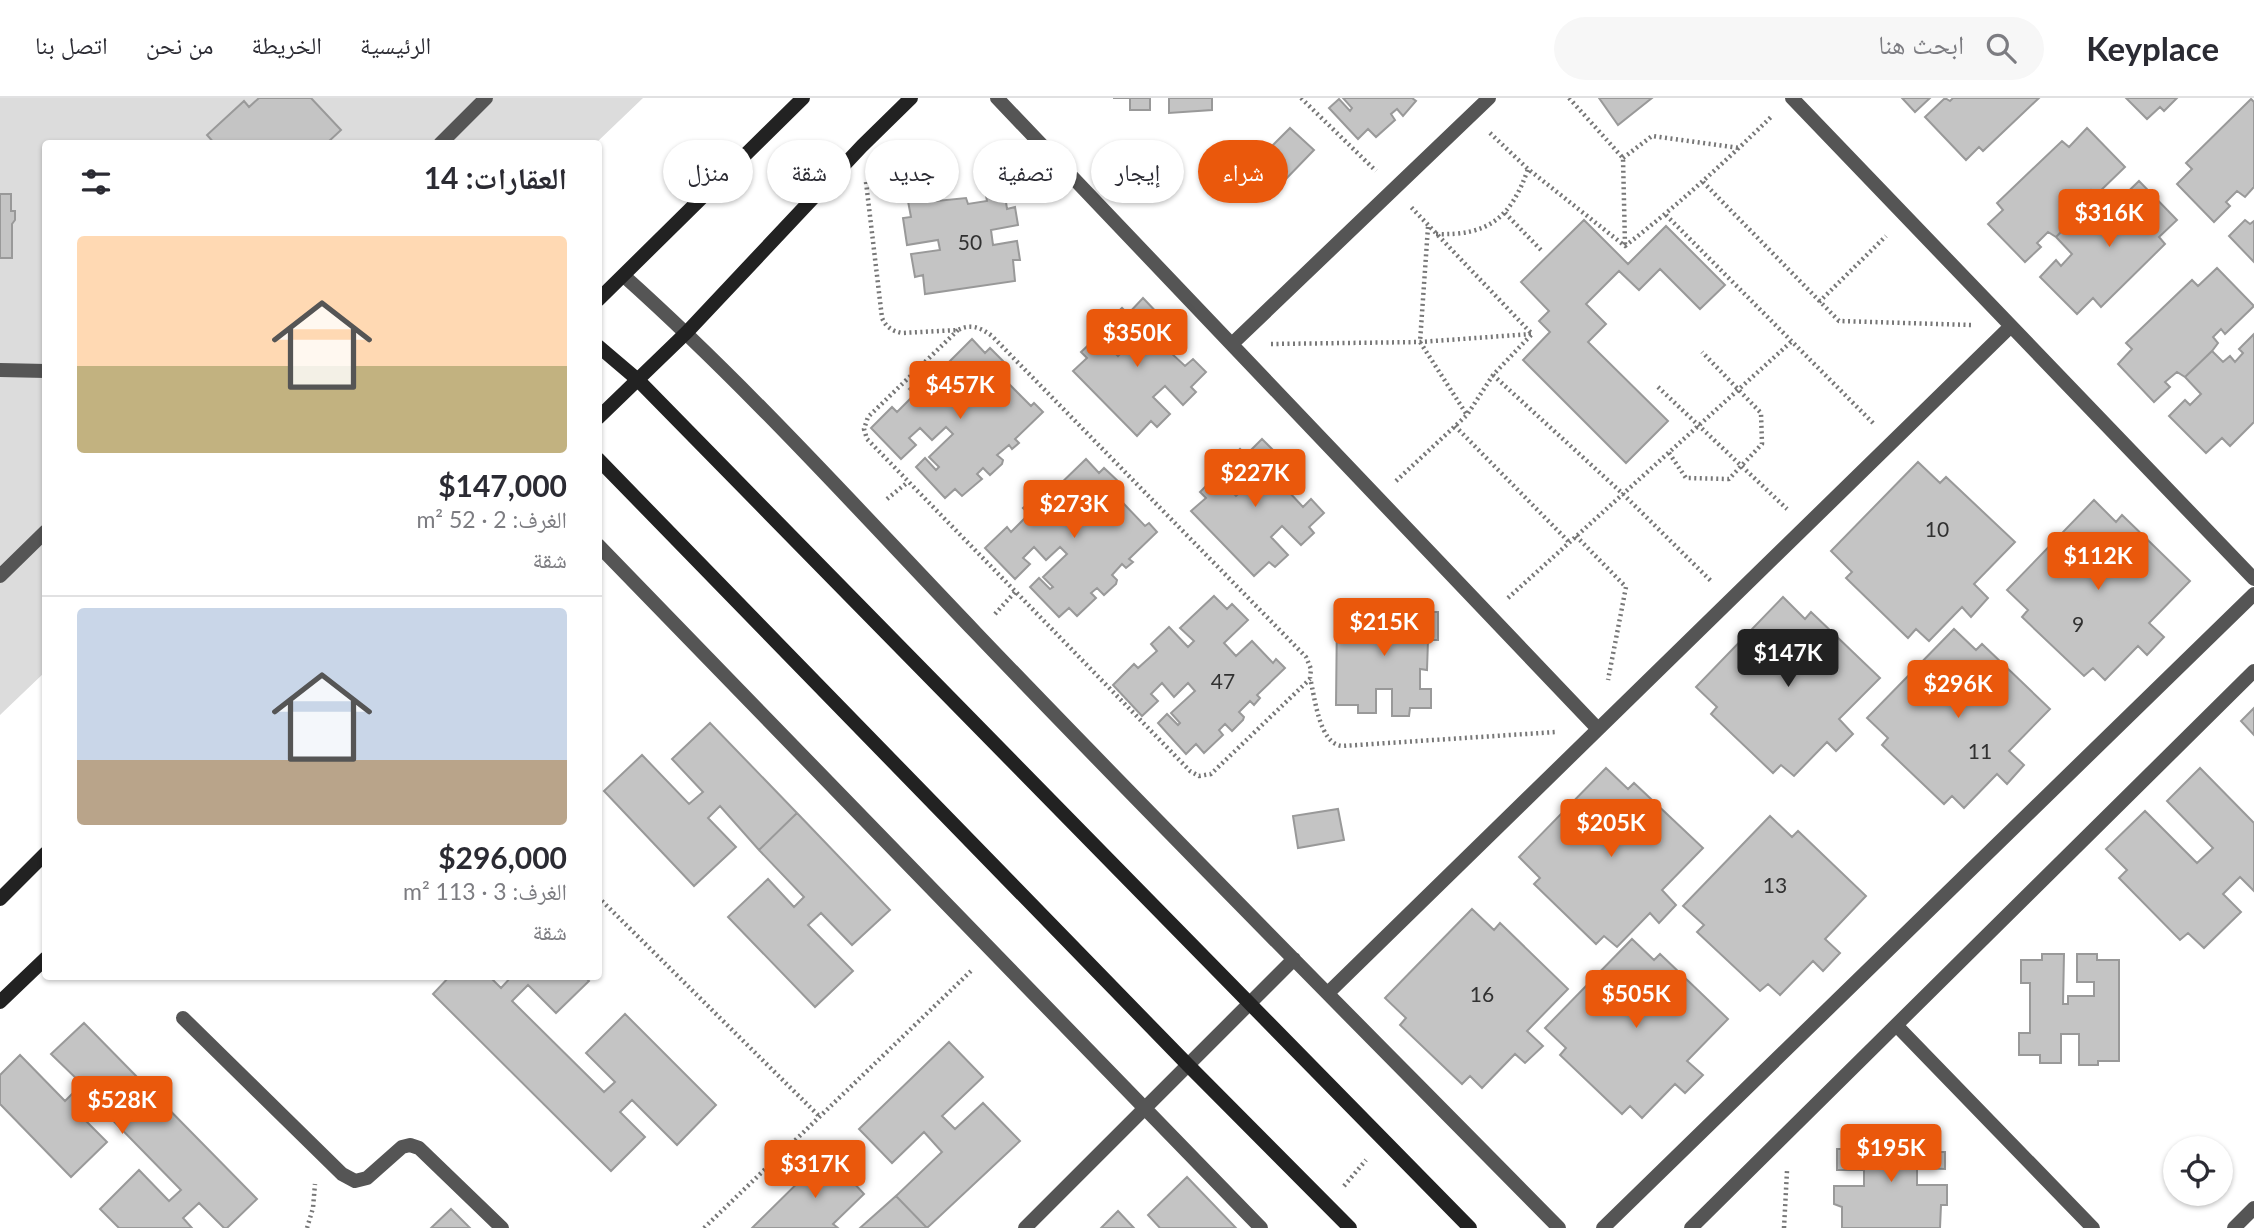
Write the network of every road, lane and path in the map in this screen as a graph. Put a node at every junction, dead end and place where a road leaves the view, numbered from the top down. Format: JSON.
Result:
{"nodes":[{"id":1,"x":486,"y":98,"type":"edge"},
{"id":2,"x":803,"y":98,"type":"edge"},
{"id":3,"x":911,"y":98,"type":"edge"},
{"id":4,"x":997,"y":98,"type":"edge"},
{"id":5,"x":1301,"y":98,"type":"edge"},
{"id":6,"x":1489,"y":98,"type":"edge"},
{"id":7,"x":1569,"y":98,"type":"edge"},
{"id":8,"x":1792,"y":98,"type":"edge"},
{"id":9,"x":1471,"y":115,"type":"junction"},
{"id":10,"x":1773,"y":115,"type":"dead end"},
{"id":11,"x":444,"y":140,"type":"edge"},
{"id":12,"x":862,"y":146,"type":"junction"},
{"id":13,"x":1739,"y":149,"type":"junction"},
{"id":14,"x":1623,"y":158,"type":"junction"},
{"id":15,"x":1528,"y":169,"type":"junction"},
{"id":16,"x":1703,"y":182,"type":"junction"},
{"id":17,"x":1394,"y":189,"type":"junction"},
{"id":18,"x":1505,"y":213,"type":"junction"},
{"id":19,"x":1665,"y":215,"type":"junction"},
{"id":20,"x":1906,"y":216,"type":"junction"},
{"id":21,"x":1428,"y":226,"type":"junction"},
{"id":22,"x":1436,"y":233,"type":"junction"},
{"id":23,"x":1625,"y":246,"type":"junction"},
{"id":24,"x":1541,"y":250,"type":"dead end"},
{"id":25,"x":624,"y":276,"type":"junction"},
{"id":26,"x":602,"y":296,"type":"edge"},
{"id":27,"x":1819,"y":302,"type":"junction"},
{"id":28,"x":2011,"y":326,"type":"junction"},
{"id":29,"x":958,"y":330,"type":"junction"},
{"id":30,"x":687,"y":332,"type":"junction"},
{"id":31,"x":1532,"y":334,"type":"junction"},
{"id":32,"x":1420,"y":342,"type":"junction"},
{"id":33,"x":1791,"y":342,"type":"junction"},
{"id":34,"x":1232,"y":344,"type":"junction"},
{"id":35,"x":602,"y":349,"type":"edge"},
{"id":36,"x":1702,"y":352,"type":"dead end"},
{"id":37,"x":0,"y":370,"type":"edge"},
{"id":38,"x":42,"y":371,"type":"edge"},
{"id":39,"x":1493,"y":375,"type":"junction"},
{"id":40,"x":638,"y":380,"type":"junction"},
{"id":41,"x":1658,"y":387,"type":"dead end"},
{"id":42,"x":1738,"y":390,"type":"junction"},
{"id":43,"x":602,"y":414,"type":"edge"},
{"id":44,"x":1467,"y":415,"type":"junction"},
{"id":45,"x":1455,"y":426,"type":"junction"},
{"id":46,"x":1699,"y":426,"type":"junction"},
{"id":47,"x":1892,"y":442,"type":"junction"},
{"id":48,"x":1669,"y":453,"type":"junction"},
{"id":49,"x":602,"y":462,"type":"edge"},
{"id":50,"x":1741,"y":466,"type":"junction"},
{"id":51,"x":1623,"y":494,"type":"junction"},
{"id":52,"x":1378,"y":498,"type":"junction"},
{"id":53,"x":1806,"y":526,"type":"junction"},
{"id":54,"x":42,"y":535,"type":"edge"},
{"id":55,"x":1576,"y":536,"type":"junction"},
{"id":56,"x":1569,"y":542,"type":"junction"},
{"id":57,"x":602,"y":549,"type":"edge"},
{"id":58,"x":0,"y":576,"type":"edge"},
{"id":59,"x":2254,"y":579,"type":"edge"},
{"id":60,"x":2254,"y":594,"type":"edge"},
{"id":61,"x":1731,"y":600,"type":"junction"},
{"id":62,"x":1489,"y":615,"type":"junction"},
{"id":63,"x":2254,"y":671,"type":"edge"},
{"id":64,"x":1310,"y":678,"type":"junction"},
{"id":65,"x":1598,"y":729,"type":"junction"},
{"id":66,"x":42,"y":857,"type":"edge"},
{"id":67,"x":0,"y":900,"type":"edge"},
{"id":68,"x":602,"y":901,"type":"edge"},
{"id":69,"x":993,"y":950,"type":"junction"},
{"id":70,"x":1294,"y":960,"type":"junction"},
{"id":71,"x":42,"y":962,"type":"edge"},
{"id":72,"x":1328,"y":993,"type":"junction"},
{"id":73,"x":0,"y":1002,"type":"edge"},
{"id":74,"x":1250,"y":1004,"type":"junction"},
{"id":75,"x":183,"y":1018,"type":"dead end"},
{"id":76,"x":1897,"y":1026,"type":"junction"},
{"id":77,"x":1188,"y":1065,"type":"junction"},
{"id":78,"x":1146,"y":1108,"type":"junction"},
{"id":79,"x":819,"y":1116,"type":"junction"},
{"id":80,"x":1788,"y":1132,"type":"junction"},
{"id":81,"x":1383,"y":1139,"type":"junction"},
{"id":82,"x":317,"y":1150,"type":"junction"},
{"id":83,"x":1328,"y":1205,"type":"junction"},
{"id":84,"x":2254,"y":1208,"type":"edge"},
{"id":85,"x":307,"y":1228,"type":"edge"},
{"id":86,"x":502,"y":1228,"type":"edge"},
{"id":87,"x":704,"y":1228,"type":"edge"},
{"id":88,"x":1025,"y":1228,"type":"edge"},
{"id":89,"x":1261,"y":1228,"type":"edge"},
{"id":90,"x":1350,"y":1228,"type":"edge"},
{"id":91,"x":1470,"y":1228,"type":"edge"},
{"id":92,"x":1559,"y":1228,"type":"edge"},
{"id":93,"x":1603,"y":1228,"type":"edge"},
{"id":94,"x":1691,"y":1228,"type":"edge"},
{"id":95,"x":1784,"y":1228,"type":"edge"},
{"id":96,"x":2093,"y":1228,"type":"edge"},
{"id":97,"x":2234,"y":1228,"type":"edge"}],
"edges":[{"from":1,"to":11,"type":"street"},
{"from":2,"to":25,"type":"street"},
{"from":3,"to":12,"type":"street"},
{"from":4,"to":34,"type":"street"},
{"from":5,"to":17,"type":"path"},
{"from":6,"to":9,"type":"street"},
{"from":7,"to":14,"type":"path"},
{"from":8,"to":20,"type":"street"},
{"from":9,"to":15,"type":"path"},
{"from":9,"to":17,"type":"street"},
{"from":10,"to":13,"type":"path"},
{"from":12,"to":29,"type":"path"},
{"from":12,"to":30,"type":"street"},
{"from":13,"to":14,"type":"path"},
{"from":13,"to":16,"type":"path"},
{"from":14,"to":23,"type":"path"},
{"from":15,"to":18,"type":"path"},
{"from":15,"to":23,"type":"path"},
{"from":16,"to":19,"type":"path"},
{"from":16,"to":27,"type":"path"},
{"from":17,"to":21,"type":"path"},
{"from":17,"to":34,"type":"street"},
{"from":18,"to":22,"type":"path"},
{"from":18,"to":24,"type":"path"},
{"from":19,"to":23,"type":"path"},
{"from":19,"to":33,"type":"path"},
{"from":20,"to":27,"type":"path"},
{"from":20,"to":28,"type":"street"},
{"from":21,"to":22,"type":"path"},
{"from":21,"to":32,"type":"path"},
{"from":22,"to":31,"type":"path"},
{"from":25,"to":26,"type":"street"},
{"from":25,"to":30,"type":"street"},
{"from":27,"to":28,"type":"path"},
{"from":28,"to":47,"type":"street"},
{"from":28,"to":59,"type":"street"},
{"from":29,"to":64,"type":"path"},
{"from":29,"to":64,"type":"path"},
{"from":30,"to":40,"type":"street"},
{"from":30,"to":70,"type":"street"},
{"from":31,"to":32,"type":"path"},
{"from":31,"to":39,"type":"path"},
{"from":32,"to":34,"type":"path"},
{"from":32,"to":44,"type":"path"},
{"from":33,"to":42,"type":"path"},
{"from":33,"to":47,"type":"path"},
{"from":34,"to":52,"type":"street"},
{"from":35,"to":40,"type":"street"},
{"from":36,"to":42,"type":"path"},
{"from":37,"to":38,"type":"street"},
{"from":39,"to":44,"type":"path"},
{"from":39,"to":51,"type":"path"},
{"from":40,"to":43,"type":"street"},
{"from":40,"to":74,"type":"street"},
{"from":41,"to":46,"type":"path"},
{"from":42,"to":46,"type":"path"},
{"from":42,"to":50,"type":"path"},
{"from":44,"to":45,"type":"path"},
{"from":45,"to":52,"type":"path"},
{"from":45,"to":56,"type":"path"},
{"from":46,"to":48,"type":"path"},
{"from":46,"to":50,"type":"path"},
{"from":47,"to":53,"type":"street"},
{"from":48,"to":50,"type":"path"},
{"from":48,"to":51,"type":"path"},
{"from":49,"to":77,"type":"street"},
{"from":50,"to":53,"type":"path"},
{"from":51,"to":55,"type":"path"},
{"from":51,"to":61,"type":"path"},
{"from":52,"to":62,"type":"street"},
{"from":53,"to":61,"type":"street"},
{"from":54,"to":58,"type":"street"},
{"from":55,"to":56,"type":"path"},
{"from":55,"to":65,"type":"path"},
{"from":56,"to":62,"type":"path"},
{"from":57,"to":69,"type":"street"},
{"from":60,"to":93,"type":"street"},
{"from":61,"to":65,"type":"street"},
{"from":62,"to":65,"type":"street"},
{"from":63,"to":76,"type":"street"},
{"from":64,"to":65,"type":"path"},
{"from":65,"to":72,"type":"street"},
{"from":66,"to":67,"type":"street"},
{"from":68,"to":79,"type":"path"},
{"from":69,"to":78,"type":"street"},
{"from":69,"to":79,"type":"path"},
{"from":70,"to":72,"type":"street"},
{"from":70,"to":74,"type":"street"},
{"from":71,"to":73,"type":"street"},
{"from":72,"to":92,"type":"street"},
{"from":74,"to":77,"type":"street"},
{"from":74,"to":81,"type":"street"},
{"from":75,"to":82,"type":"street"},
{"from":76,"to":80,"type":"street"},
{"from":76,"to":96,"type":"street"},
{"from":77,"to":78,"type":"street"},
{"from":77,"to":83,"type":"street"},
{"from":78,"to":88,"type":"street"},
{"from":78,"to":89,"type":"street"},
{"from":79,"to":87,"type":"path"},
{"from":80,"to":94,"type":"street"},
{"from":80,"to":95,"type":"path"},
{"from":81,"to":83,"type":"path"},
{"from":81,"to":91,"type":"street"},
{"from":82,"to":85,"type":"path"},
{"from":82,"to":86,"type":"street"},
{"from":83,"to":90,"type":"street"},
{"from":84,"to":97,"type":"street"}]}
